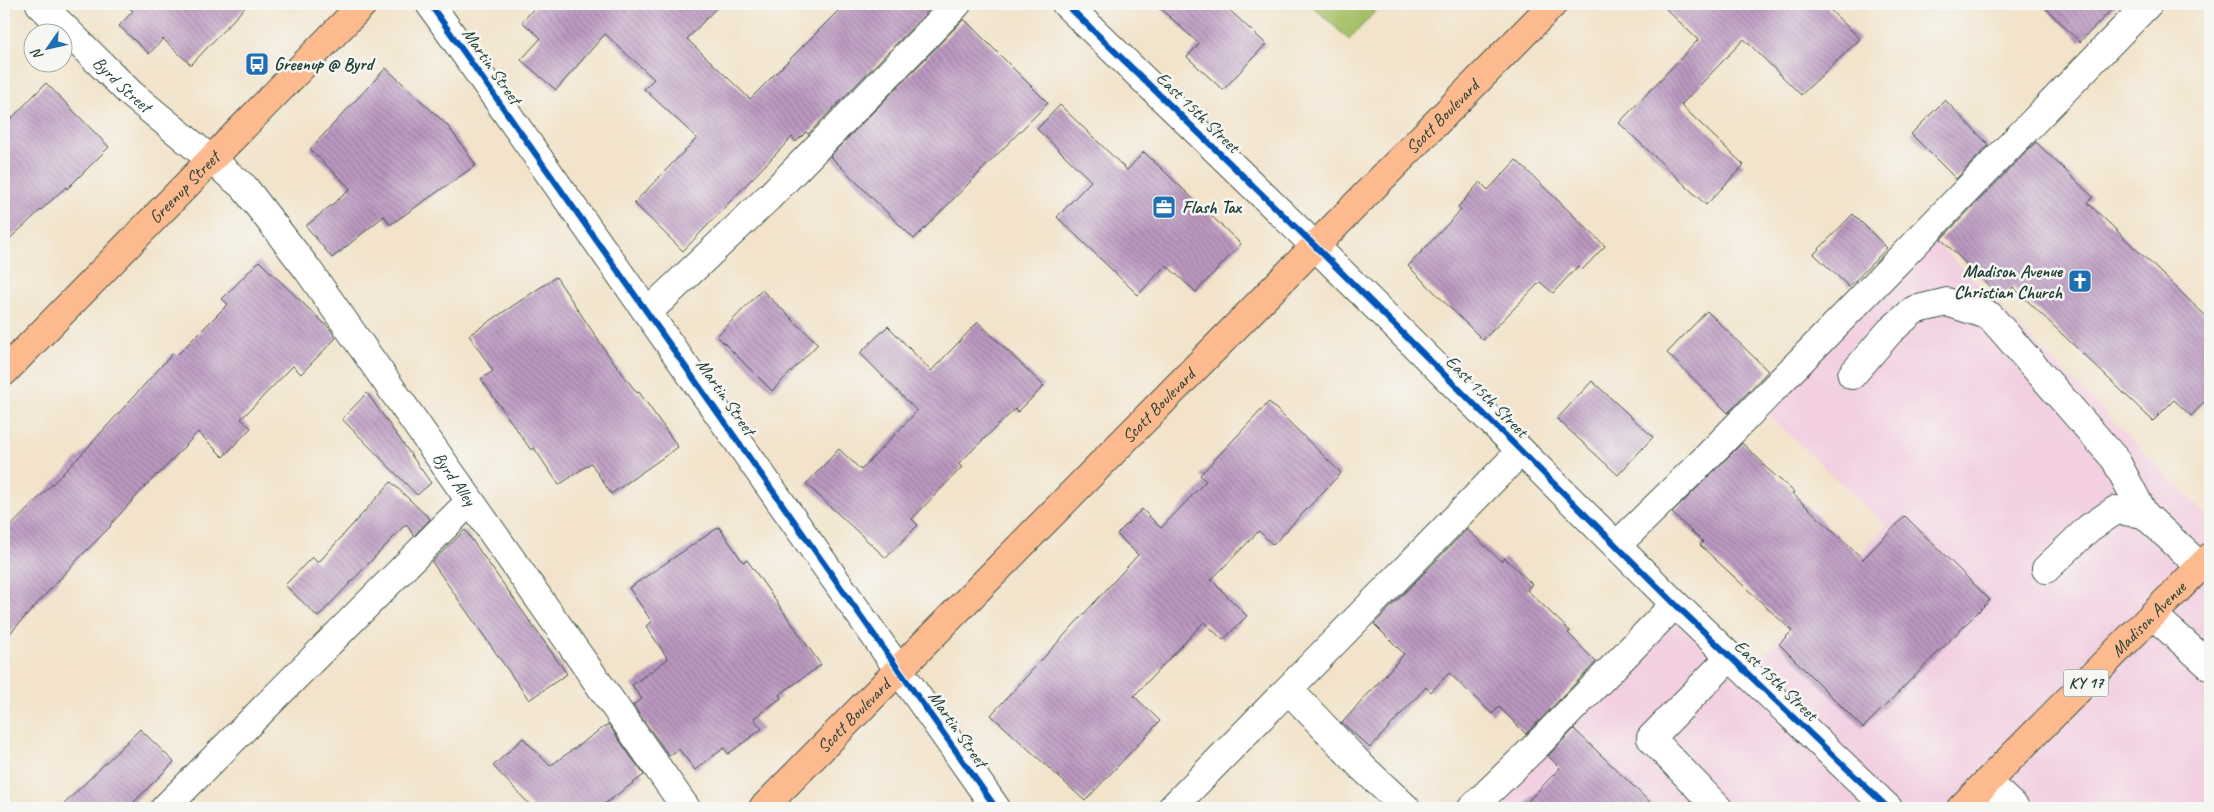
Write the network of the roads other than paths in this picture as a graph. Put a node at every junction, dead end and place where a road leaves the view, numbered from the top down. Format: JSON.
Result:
{"nodes":[{"id":1,"x":40,"y":4,"type":"edge"},
{"id":2,"x":363,"y":4,"type":"edge"},
{"id":3,"x":430,"y":4,"type":"edge"},
{"id":4,"x":957,"y":4,"type":"edge"},
{"id":5,"x":1066,"y":4,"type":"edge"},
{"id":6,"x":1553,"y":4,"type":"edge"},
{"id":7,"x":2148,"y":4,"type":"edge"},
{"id":8,"x":211,"y":160,"type":"junction"},
{"id":9,"x":1315,"y":246,"type":"junction"},
{"id":10,"x":648,"y":312,"type":"junction"},
{"id":11,"x":4,"y":372,"type":"edge"},
{"id":12,"x":1852,"y":375,"type":"dead end"},
{"id":13,"x":1521,"y":451,"type":"junction"},
{"id":14,"x":469,"y":502,"type":"junction"},
{"id":15,"x":2144,"y":514,"type":"junction"},
{"id":16,"x":1617,"y":545,"type":"junction"},
{"id":17,"x":2205,"y":562,"type":"edge"},
{"id":18,"x":2046,"y":569,"type":"dead end"},
{"id":19,"x":1675,"y":604,"type":"junction"},
{"id":20,"x":2153,"y":615,"type":"junction"},
{"id":21,"x":1730,"y":657,"type":"junction"},
{"id":22,"x":2210,"y":666,"type":"edge"},
{"id":23,"x":899,"y":671,"type":"junction"},
{"id":24,"x":1289,"y":690,"type":"junction"},
{"id":25,"x":1987,"y":782,"type":"junction"},
{"id":26,"x":165,"y":808,"type":"edge"},
{"id":27,"x":686,"y":808,"type":"edge"},
{"id":28,"x":763,"y":808,"type":"edge"},
{"id":29,"x":996,"y":808,"type":"edge"},
{"id":30,"x":1172,"y":808,"type":"edge"},
{"id":31,"x":1406,"y":808,"type":"edge"},
{"id":32,"x":1472,"y":808,"type":"edge"},
{"id":33,"x":1718,"y":808,"type":"edge"},
{"id":34,"x":1888,"y":808,"type":"edge"},
{"id":35,"x":1961,"y":808,"type":"edge"},
{"id":36,"x":2015,"y":808,"type":"edge"}],
"edges":[{"from":1,"to":8,"type":"street","name":"Byrd Street"},
{"from":2,"to":8,"type":"main road","name":"Greenup Street"},
{"from":3,"to":10,"type":"street","name":"Martin Street"},
{"from":4,"to":10,"type":"street"},
{"from":5,"to":9,"type":"street","name":"East 15th Street"},
{"from":6,"to":9,"type":"main road","name":"Scott Boulevard"},
{"from":7,"to":16,"type":"street"},
{"from":8,"to":11,"type":"main road","name":"Greenup Street"},
{"from":8,"to":14,"type":"street","name":"Byrd Alley"},
{"from":9,"to":13,"type":"street","name":"East 15th Street"},
{"from":9,"to":23,"type":"main road","name":"Scott Boulevard"},
{"from":10,"to":23,"type":"street","name":"Martin Street"},
{"from":12,"to":15,"type":"street"},
{"from":13,"to":16,"type":"street","name":"East 15th Street"},
{"from":13,"to":24,"type":"street"},
{"from":14,"to":26,"type":"street"},
{"from":14,"to":27,"type":"street","name":"Byrd Alley"},
{"from":15,"to":17,"type":"street"},
{"from":15,"to":18,"type":"street"},
{"from":16,"to":19,"type":"street","name":"East 15th Street"},
{"from":17,"to":20,"type":"main road","name":"Madison Avenue","number":"KY 17"},
{"from":19,"to":21,"type":"street","name":"East 15th Street"},
{"from":19,"to":32,"type":"street"},
{"from":20,"to":22,"type":"street"},
{"from":20,"to":25,"type":"main road","name":"Madison Avenue","number":"KY 17"},
{"from":21,"to":33,"type":"street"},
{"from":21,"to":34,"type":"street","name":"East 15th Street"},
{"from":23,"to":28,"type":"main road","name":"Scott Boulevard"},
{"from":23,"to":29,"type":"street","name":"Martin Street"},
{"from":24,"to":30,"type":"street"},
{"from":24,"to":31,"type":"street"},
{"from":25,"to":35,"type":"main road","name":"Madison Avenue","number":"KY 17"},
{"from":25,"to":36,"type":"street"}]}
